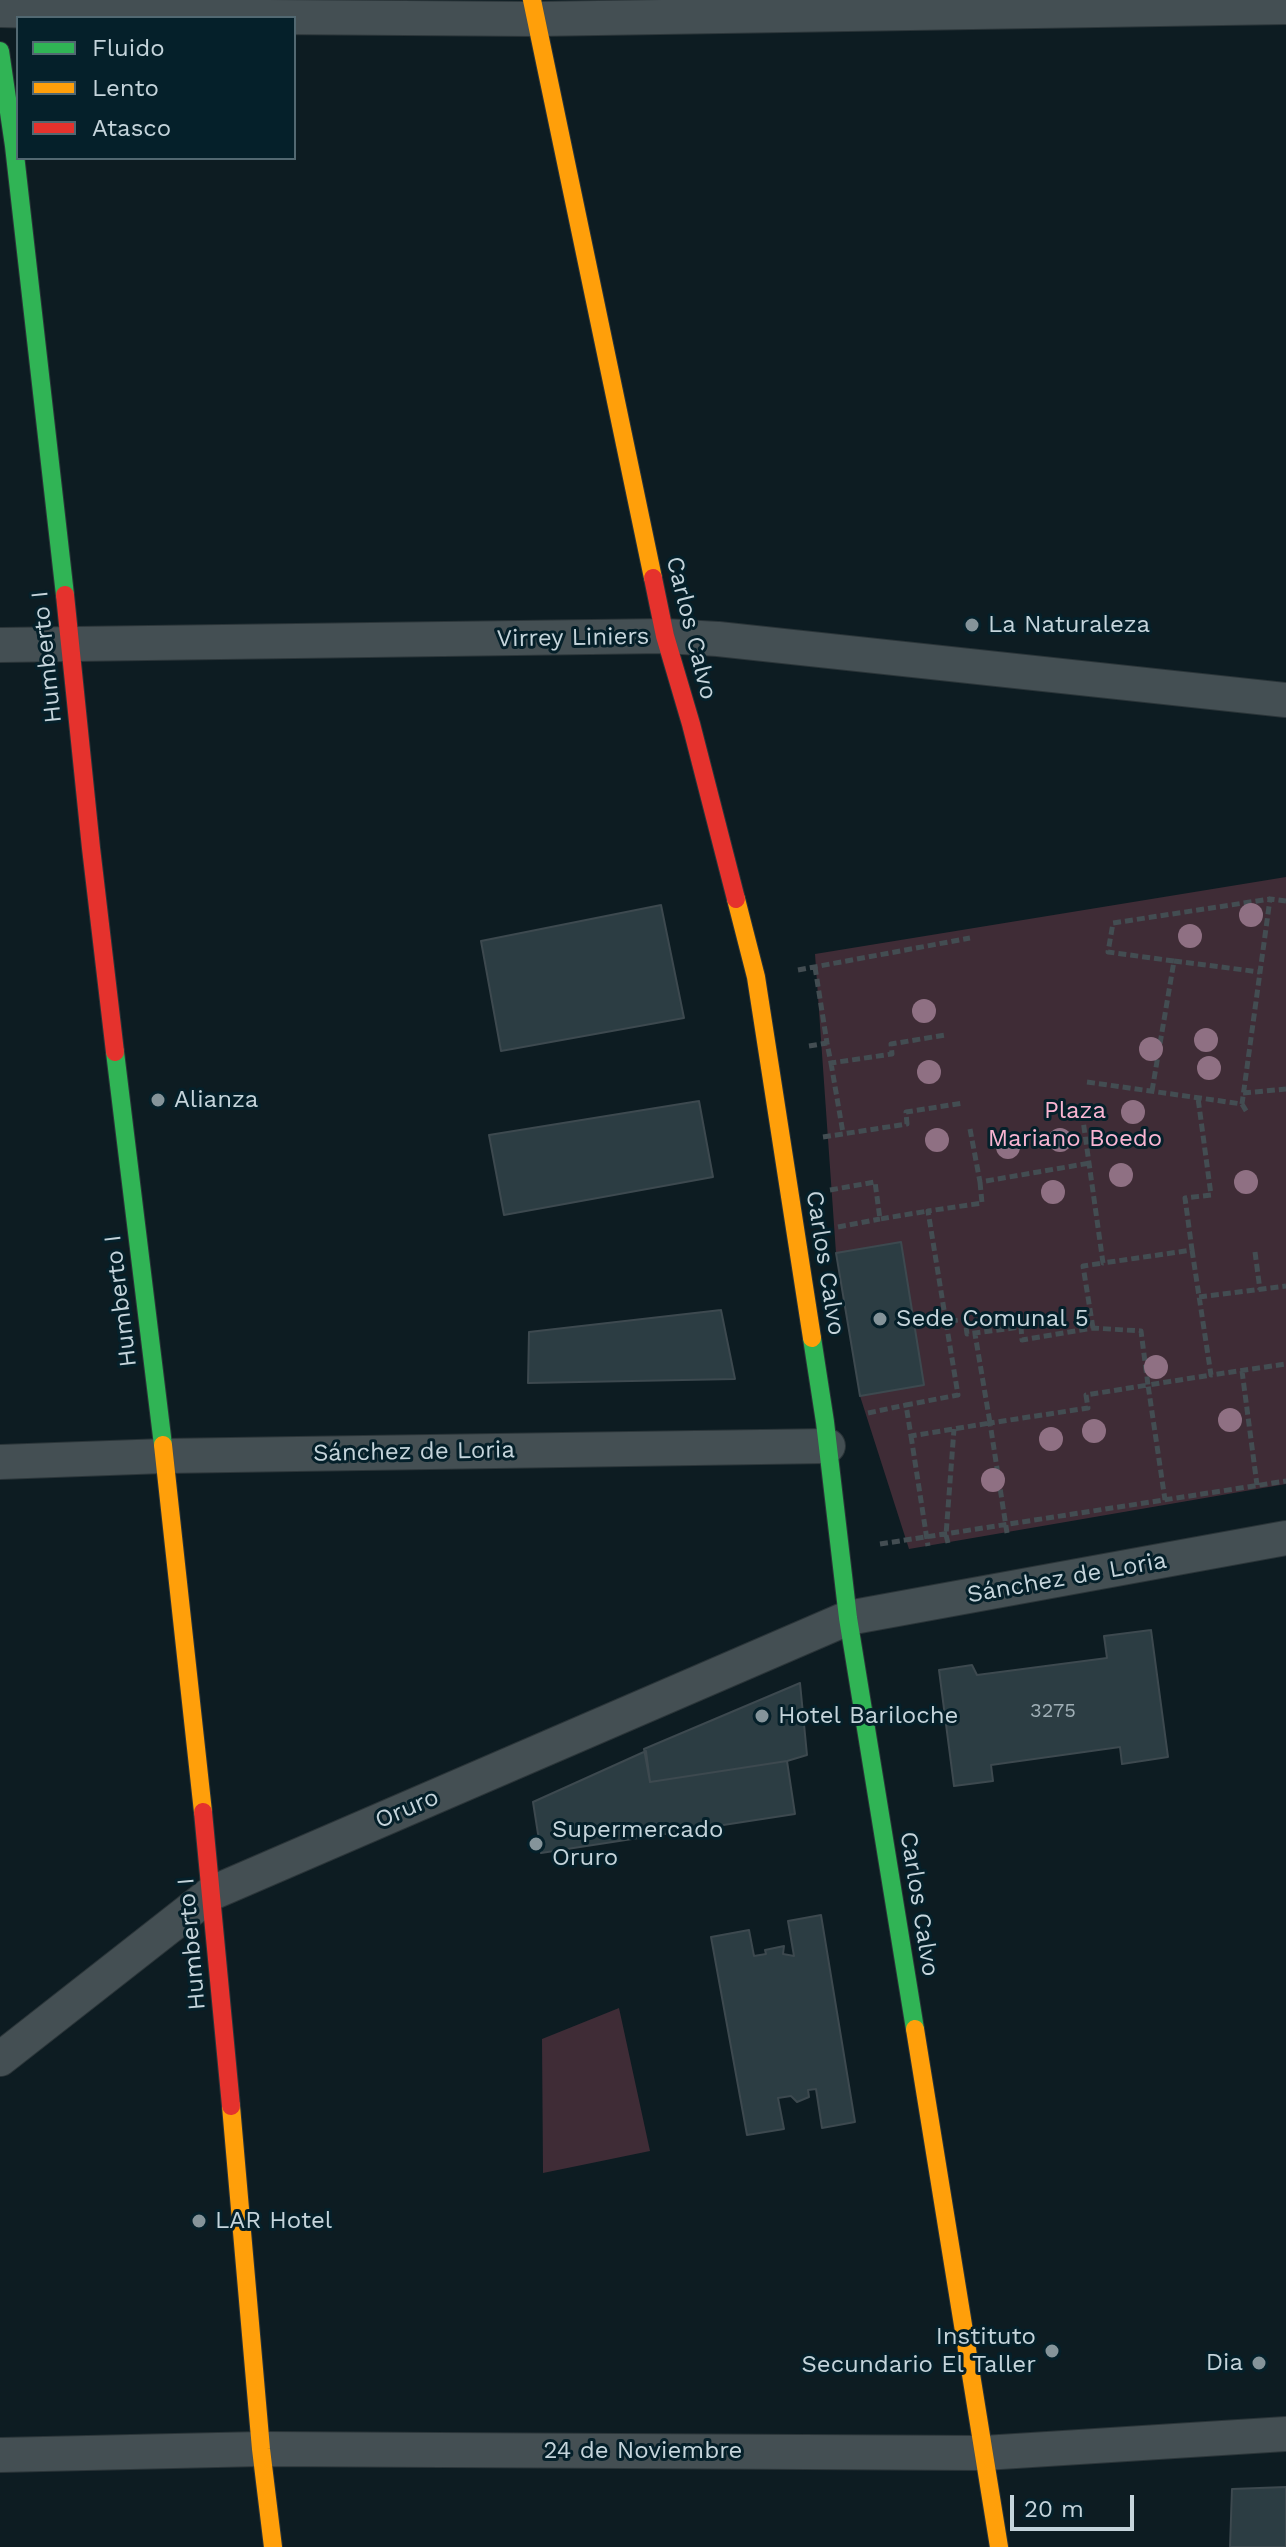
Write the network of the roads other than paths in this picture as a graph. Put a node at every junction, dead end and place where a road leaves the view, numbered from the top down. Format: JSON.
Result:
{"nodes":[{"id":1,"x":1286,"y":7,"type":"edge"},
{"id":2,"x":0,"y":10,"type":"edge"},
{"id":3,"x":534,"y":10,"type":"edge"},
{"id":4,"x":231,"y":16,"type":"edge"},
{"id":5,"x":296,"y":16,"type":"edge"},
{"id":6,"x":0,"y":51,"type":"edge"},
{"id":7,"x":665,"y":636,"type":"junction"},
{"id":8,"x":0,"y":645,"type":"edge"},
{"id":9,"x":71,"y":645,"type":"junction"},
{"id":10,"x":1286,"y":700,"type":"edge"},
{"id":11,"x":828,"y":1446,"type":"junction"},
{"id":12,"x":164,"y":1456,"type":"junction"},
{"id":13,"x":0,"y":1462,"type":"edge"},
{"id":14,"x":1286,"y":1538,"type":"edge"},
{"id":15,"x":848,"y":1618,"type":"junction"},
{"id":16,"x":212,"y":1893,"type":"junction"},
{"id":17,"x":0,"y":2059,"type":"edge"},
{"id":18,"x":1286,"y":2434,"type":"edge"},
{"id":19,"x":261,"y":2449,"type":"junction"},
{"id":20,"x":984,"y":2453,"type":"junction"},
{"id":21,"x":0,"y":2455,"type":"edge"},
{"id":22,"x":273,"y":2547,"type":"edge"},
{"id":23,"x":999,"y":2547,"type":"edge"}],
"edges":[{"from":1,"to":3,"type":"street"},
{"from":2,"to":4,"type":"street"},
{"from":3,"to":5,"type":"street"},
{"from":3,"to":7,"type":"street","name":"Carlos Calvo"},
{"from":6,"to":9,"type":"street","name":"Humberto I"},
{"from":7,"to":9,"type":"street","name":"Virrey Liniers"},
{"from":7,"to":10,"type":"street","name":"Virrey Liniers"},
{"from":7,"to":11,"type":"street","name":"Carlos Calvo"},
{"from":8,"to":9,"type":"street","name":"Virrey Liniers"},
{"from":9,"to":12,"type":"street","name":"Humberto I"},
{"from":11,"to":12,"type":"street","name":"Sánchez de Loria"},
{"from":11,"to":15,"type":"street","name":"Carlos Calvo"},
{"from":12,"to":13,"type":"street","name":"Sánchez de Loria"},
{"from":12,"to":16,"type":"street","name":"Humberto I"},
{"from":14,"to":15,"type":"street","name":"Sánchez de Loria"},
{"from":15,"to":16,"type":"street","name":"Oruro"},
{"from":15,"to":20,"type":"street","name":"Carlos Calvo"},
{"from":16,"to":17,"type":"street","name":"Oruro"},
{"from":16,"to":19,"type":"street","name":"Humberto I"},
{"from":18,"to":20,"type":"street","name":"24 de Noviembre"},
{"from":19,"to":20,"type":"street","name":"24 de Noviembre"},
{"from":19,"to":21,"type":"street","name":"24 de Noviembre"},
{"from":19,"to":22,"type":"street","name":"Humberto I"},
{"from":20,"to":23,"type":"street","name":"Carlos Calvo"}]}
